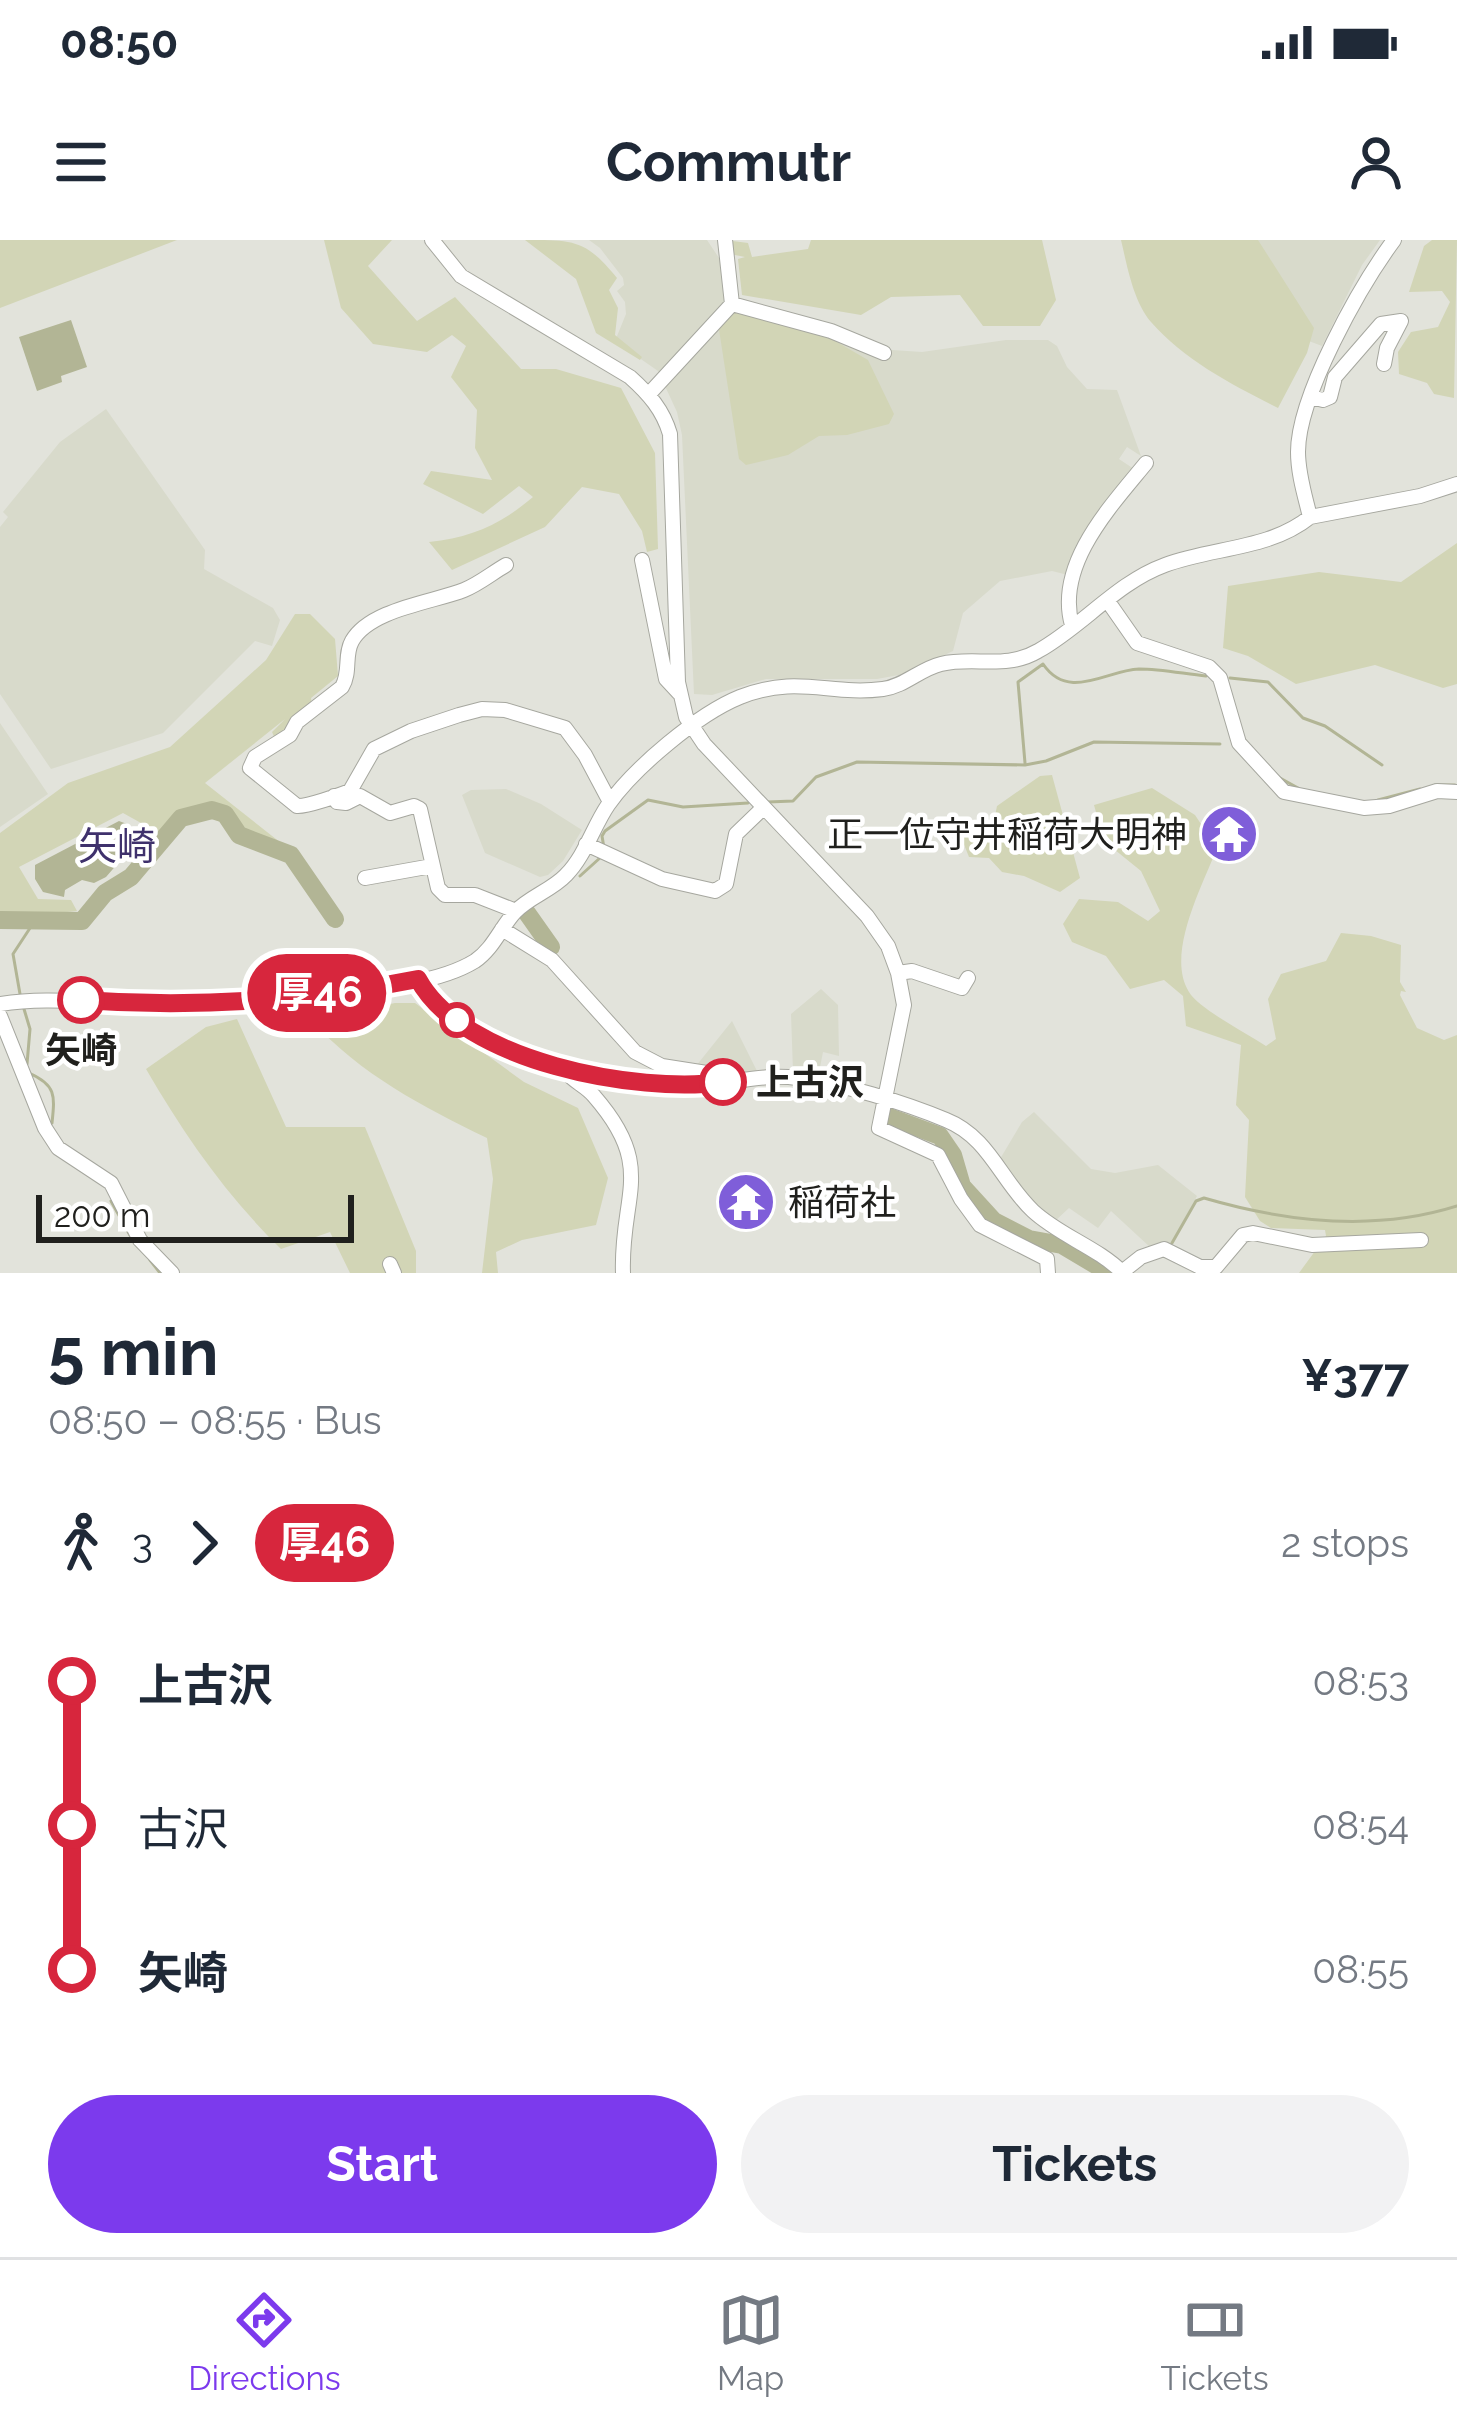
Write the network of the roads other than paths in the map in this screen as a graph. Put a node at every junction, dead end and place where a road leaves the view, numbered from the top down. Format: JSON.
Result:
{"nodes":[{"id":1,"x":433,"y":240,"type":"edge"},
{"id":2,"x":725,"y":240,"type":"edge"},
{"id":3,"x":1394,"y":240,"type":"edge"},
{"id":4,"x":732,"y":304,"type":"junction"},
{"id":5,"x":884,"y":353,"type":"dead end"},
{"id":6,"x":1384,"y":364,"type":"dead end"},
{"id":7,"x":649,"y":394,"type":"junction"},
{"id":8,"x":1312,"y":397,"type":"junction"},
{"id":9,"x":1145,"y":463,"type":"dead end"},
{"id":10,"x":1457,"y":484,"type":"edge"},
{"id":11,"x":1310,"y":517,"type":"junction"},
{"id":12,"x":642,"y":560,"type":"dead end"},
{"id":13,"x":499,"y":568,"type":"dead end"},
{"id":14,"x":1107,"y":600,"type":"junction"},
{"id":15,"x":1072,"y":625,"type":"junction"},
{"id":16,"x":679,"y":693,"type":"junction"},
{"id":17,"x":691,"y":726,"type":"junction"},
{"id":18,"x":1457,"y":792,"type":"edge"},
{"id":19,"x":334,"y":796,"type":"junction"},
{"id":20,"x":610,"y":802,"type":"junction"},
{"id":21,"x":763,"y":808,"type":"junction"},
{"id":22,"x":597,"y":849,"type":"junction"},
{"id":23,"x":432,"y":866,"type":"junction"},
{"id":24,"x":364,"y":878,"type":"dead end"},
{"id":25,"x":516,"y":910,"type":"junction"},
{"id":26,"x":502,"y":929,"type":"junction"},
{"id":27,"x":898,"y":973,"type":"junction"},
{"id":28,"x":968,"y":978,"type":"dead end"},
{"id":29,"x":418,"y":979,"type":"junction"},
{"id":30,"x":7,"y":1003,"type":"edge"},
{"id":31,"x":0,"y":1016,"type":"edge"},
{"id":32,"x":566,"y":1072,"type":"junction"},
{"id":33,"x":726,"y":1082,"type":"junction"},
{"id":34,"x":882,"y":1100,"type":"junction"},
{"id":35,"x":1421,"y":1240,"type":"dead end"},
{"id":36,"x":172,"y":1273,"type":"edge"},
{"id":37,"x":623,"y":1273,"type":"edge"},
{"id":38,"x":1048,"y":1273,"type":"edge"},
{"id":39,"x":1123,"y":1273,"type":"edge"}],
"edges":[{"from":1,"to":7,"type":"street"},
{"from":2,"to":4,"type":"street"},
{"from":3,"to":8,"type":"street"},
{"from":4,"to":5,"type":"street"},
{"from":4,"to":7,"type":"street"},
{"from":6,"to":8,"type":"street"},
{"from":7,"to":16,"type":"street"},
{"from":8,"to":11,"type":"street"},
{"from":9,"to":15,"type":"street"},
{"from":10,"to":11,"type":"street"},
{"from":11,"to":14,"type":"street"},
{"from":12,"to":16,"type":"street"},
{"from":13,"to":19,"type":"street"},
{"from":14,"to":15,"type":"street"},
{"from":14,"to":18,"type":"street"},
{"from":15,"to":17,"type":"street"},
{"from":16,"to":17,"type":"street"},
{"from":17,"to":20,"type":"street"},
{"from":17,"to":21,"type":"street"},
{"from":19,"to":20,"type":"street"},
{"from":19,"to":23,"type":"street"},
{"from":20,"to":22,"type":"street"},
{"from":21,"to":22,"type":"street"},
{"from":21,"to":27,"type":"street"},
{"from":22,"to":25,"type":"street"},
{"from":23,"to":24,"type":"street"},
{"from":23,"to":25,"type":"street"},
{"from":25,"to":26,"type":"street"},
{"from":26,"to":29,"type":"street"},
{"from":26,"to":33,"type":"street"},
{"from":27,"to":28,"type":"street"},
{"from":27,"to":34,"type":"street"},
{"from":29,"to":30,"type":"street"},
{"from":29,"to":32,"type":"street"},
{"from":31,"to":36,"type":"street"},
{"from":32,"to":33,"type":"street"},
{"from":32,"to":37,"type":"street"},
{"from":33,"to":34,"type":"street"},
{"from":34,"to":38,"type":"street"},
{"from":34,"to":39,"type":"street"},
{"from":35,"to":39,"type":"street"}]}
